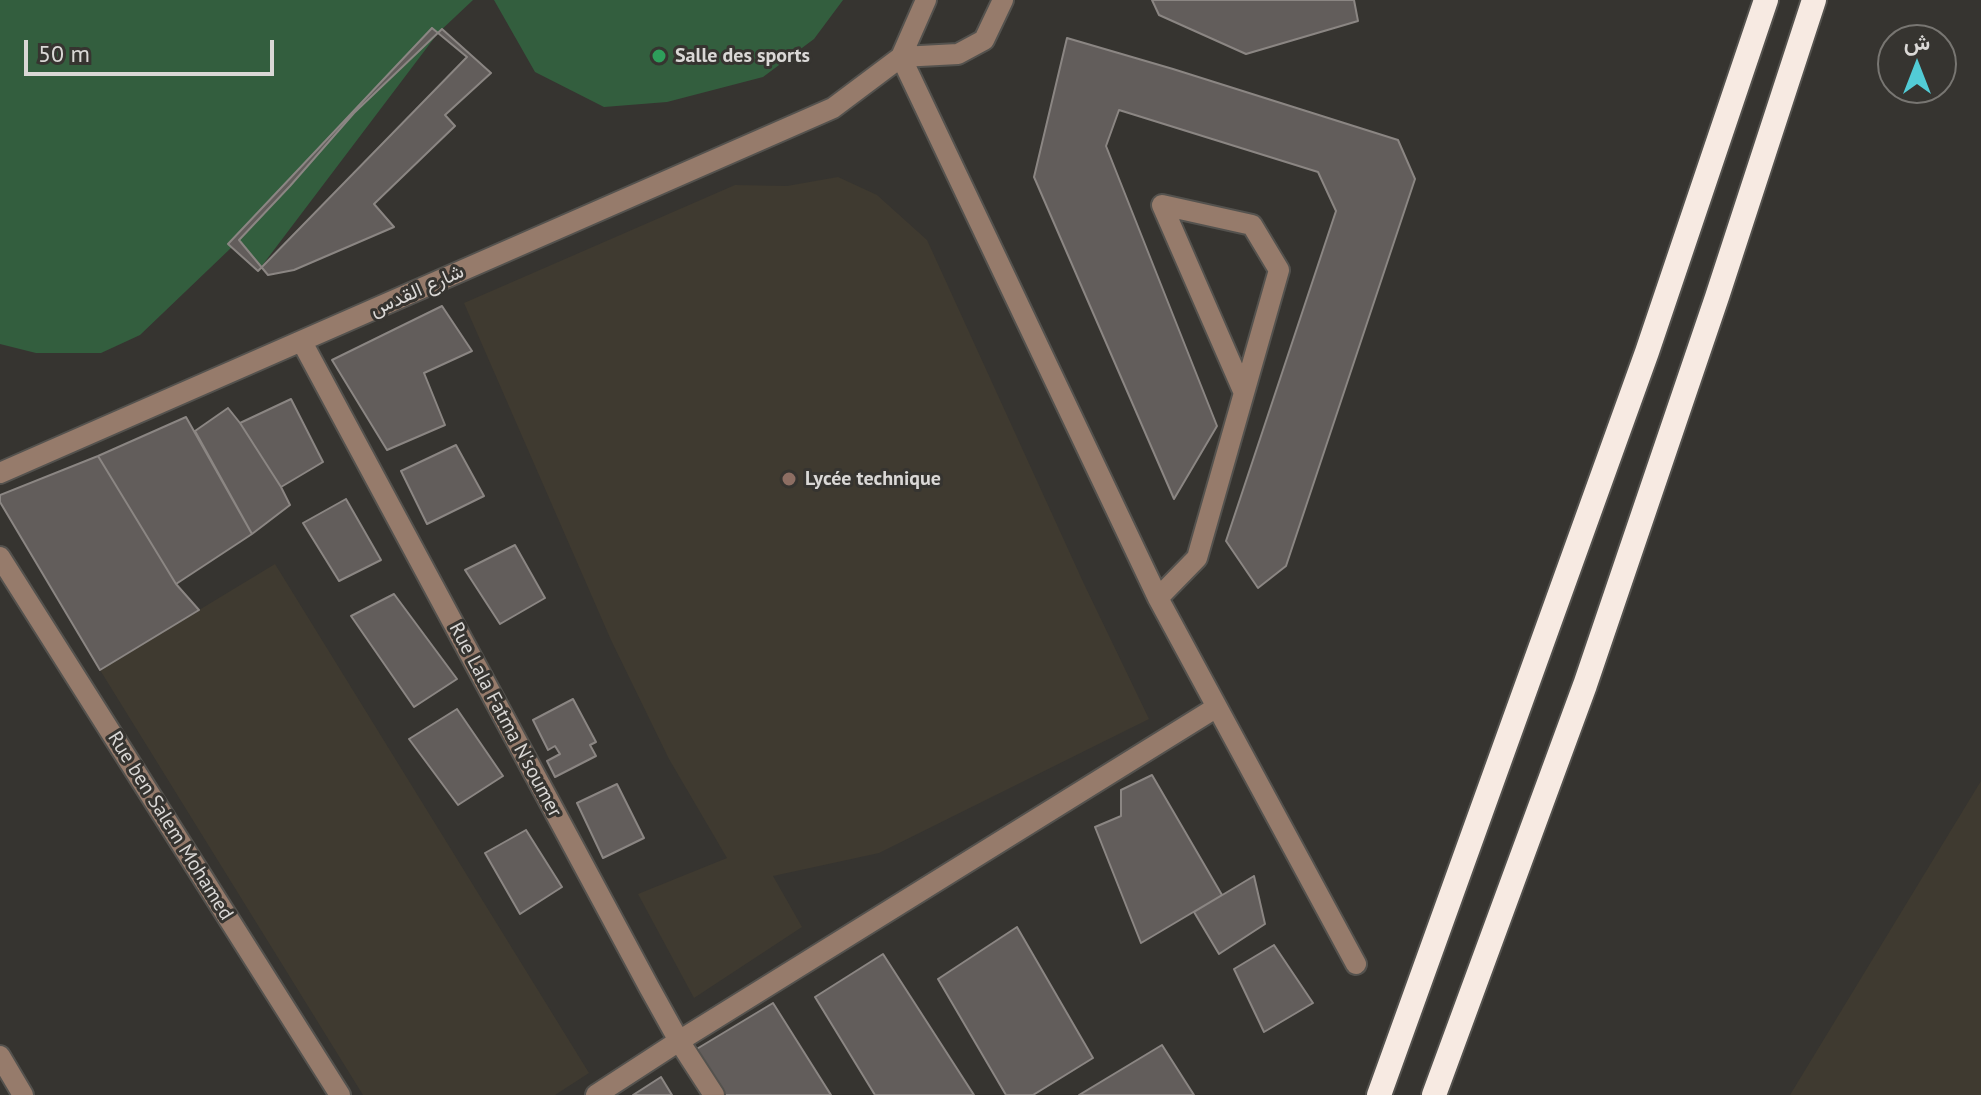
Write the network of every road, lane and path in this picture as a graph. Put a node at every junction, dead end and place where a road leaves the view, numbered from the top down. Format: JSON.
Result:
{"nodes":[{"id":1,"x":926,"y":0,"type":"edge"},
{"id":2,"x":1003,"y":0,"type":"edge"},
{"id":3,"x":1766,"y":0,"type":"edge"},
{"id":4,"x":1814,"y":0,"type":"edge"},
{"id":5,"x":901,"y":57,"type":"junction"},
{"id":6,"x":302,"y":342,"type":"junction"},
{"id":7,"x":1244,"y":393,"type":"junction"},
{"id":8,"x":0,"y":473,"type":"edge"},
{"id":9,"x":0,"y":557,"type":"edge"},
{"id":10,"x":1158,"y":598,"type":"junction"},
{"id":11,"x":1217,"y":707,"type":"junction"},
{"id":12,"x":1356,"y":964,"type":"dead end"},
{"id":13,"x":679,"y":1041,"type":"junction"},
{"id":14,"x":0,"y":1056,"type":"edge"},
{"id":15,"x":23,"y":1095,"type":"edge"},
{"id":16,"x":340,"y":1095,"type":"edge"},
{"id":17,"x":596,"y":1095,"type":"edge"},
{"id":18,"x":714,"y":1095,"type":"edge"},
{"id":19,"x":1379,"y":1095,"type":"edge"},
{"id":20,"x":1434,"y":1095,"type":"edge"}],
"edges":[{"from":1,"to":5,"type":"street"},
{"from":2,"to":5,"type":"street"},
{"from":3,"to":19,"type":"highway"},
{"from":4,"to":20,"type":"highway"},
{"from":5,"to":6,"type":"street","name":"شارع القدس"},
{"from":5,"to":10,"type":"street"},
{"from":6,"to":8,"type":"street","name":"شارع القدس"},
{"from":6,"to":13,"type":"street","name":"Rue Lala Fatma N'soumer"},
{"from":7,"to":7,"type":"street"},
{"from":7,"to":10,"type":"street"},
{"from":9,"to":16,"type":"street","name":"Rue ben Salem Mohamed"},
{"from":10,"to":11,"type":"street"},
{"from":11,"to":12,"type":"street"},
{"from":11,"to":13,"type":"street"},
{"from":13,"to":17,"type":"street"},
{"from":13,"to":18,"type":"street","name":"Rue Lala Fatma N'soumer"},
{"from":14,"to":15,"type":"street"}]}
